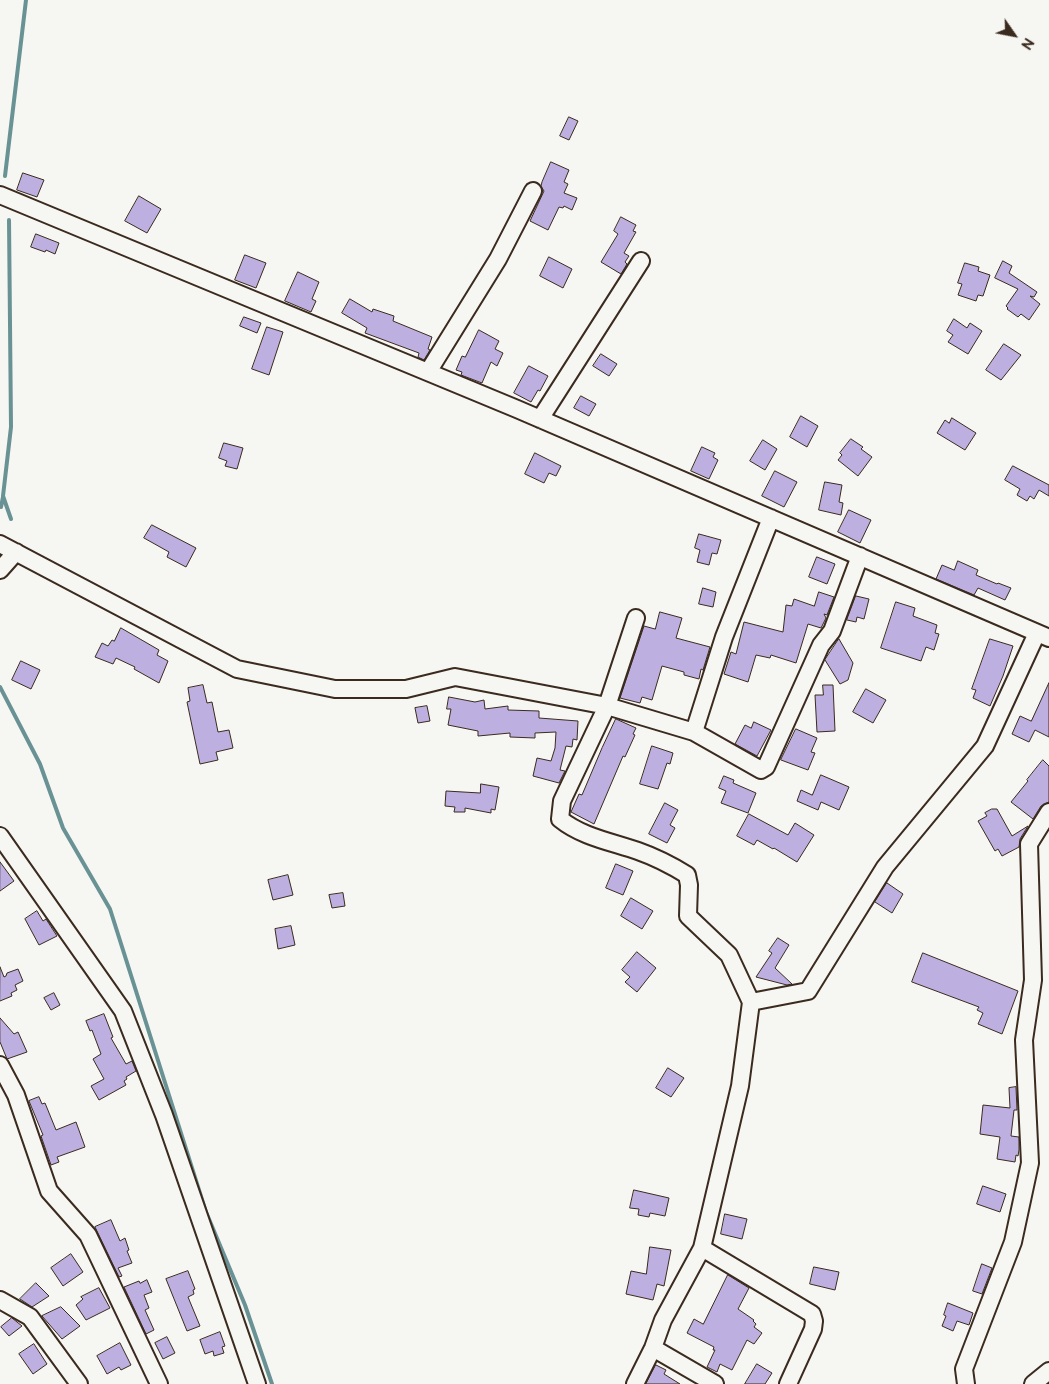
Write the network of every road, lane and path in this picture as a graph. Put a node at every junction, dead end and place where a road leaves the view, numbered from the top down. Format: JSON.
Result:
{"nodes":[{"id":1,"x":533,"y":191,"type":"dead end"},
{"id":2,"x":0,"y":195,"type":"edge"},
{"id":3,"x":641,"y":261,"type":"dead end"},
{"id":4,"x":428,"y":372,"type":"junction"},
{"id":5,"x":540,"y":419,"type":"junction"},
{"id":6,"x":771,"y":518,"type":"junction"},
{"id":7,"x":0,"y":544,"type":"edge"},
{"id":8,"x":16,"y":552,"type":"junction"},
{"id":9,"x":860,"y":556,"type":"junction"},
{"id":10,"x":0,"y":570,"type":"edge"},
{"id":11,"x":636,"y":618,"type":"dead end"},
{"id":12,"x":1043,"y":636,"type":"edge"},
{"id":13,"x":607,"y":706,"type":"junction"},
{"id":14,"x":694,"y":732,"type":"junction"},
{"id":15,"x":1049,"y":812,"type":"edge"},
{"id":16,"x":0,"y":836,"type":"edge"},
{"id":17,"x":751,"y":1002,"type":"junction"},
{"id":18,"x":0,"y":1065,"type":"edge"},
{"id":19,"x":702,"y":1248,"type":"junction"},
{"id":20,"x":0,"y":1300,"type":"edge"},
{"id":21,"x":653,"y":1348,"type":"junction"},
{"id":22,"x":1049,"y":1371,"type":"edge"},
{"id":23,"x":79,"y":1384,"type":"edge"},
{"id":24,"x":159,"y":1384,"type":"edge"},
{"id":25,"x":257,"y":1384,"type":"edge"},
{"id":26,"x":634,"y":1384,"type":"edge"},
{"id":27,"x":714,"y":1384,"type":"edge"},
{"id":28,"x":788,"y":1384,"type":"edge"},
{"id":29,"x":966,"y":1384,"type":"edge"},
{"id":30,"x":1033,"y":1384,"type":"edge"}],
"edges":[{"from":1,"to":4,"type":"street"},
{"from":2,"to":4,"type":"street"},
{"from":3,"to":5,"type":"street"},
{"from":4,"to":5,"type":"street"},
{"from":5,"to":6,"type":"street"},
{"from":6,"to":9,"type":"street"},
{"from":6,"to":14,"type":"street"},
{"from":7,"to":8,"type":"street"},
{"from":8,"to":10,"type":"street"},
{"from":8,"to":13,"type":"street"},
{"from":9,"to":12,"type":"street"},
{"from":9,"to":14,"type":"street"},
{"from":11,"to":13,"type":"street"},
{"from":12,"to":17,"type":"street"},
{"from":13,"to":14,"type":"street"},
{"from":13,"to":17,"type":"street"},
{"from":15,"to":29,"type":"street"},
{"from":16,"to":25,"type":"street"},
{"from":17,"to":19,"type":"street"},
{"from":18,"to":24,"type":"street"},
{"from":19,"to":21,"type":"street"},
{"from":19,"to":28,"type":"street"},
{"from":20,"to":23,"type":"street"},
{"from":21,"to":26,"type":"street"},
{"from":21,"to":27,"type":"street"},
{"from":22,"to":30,"type":"street"}]}
